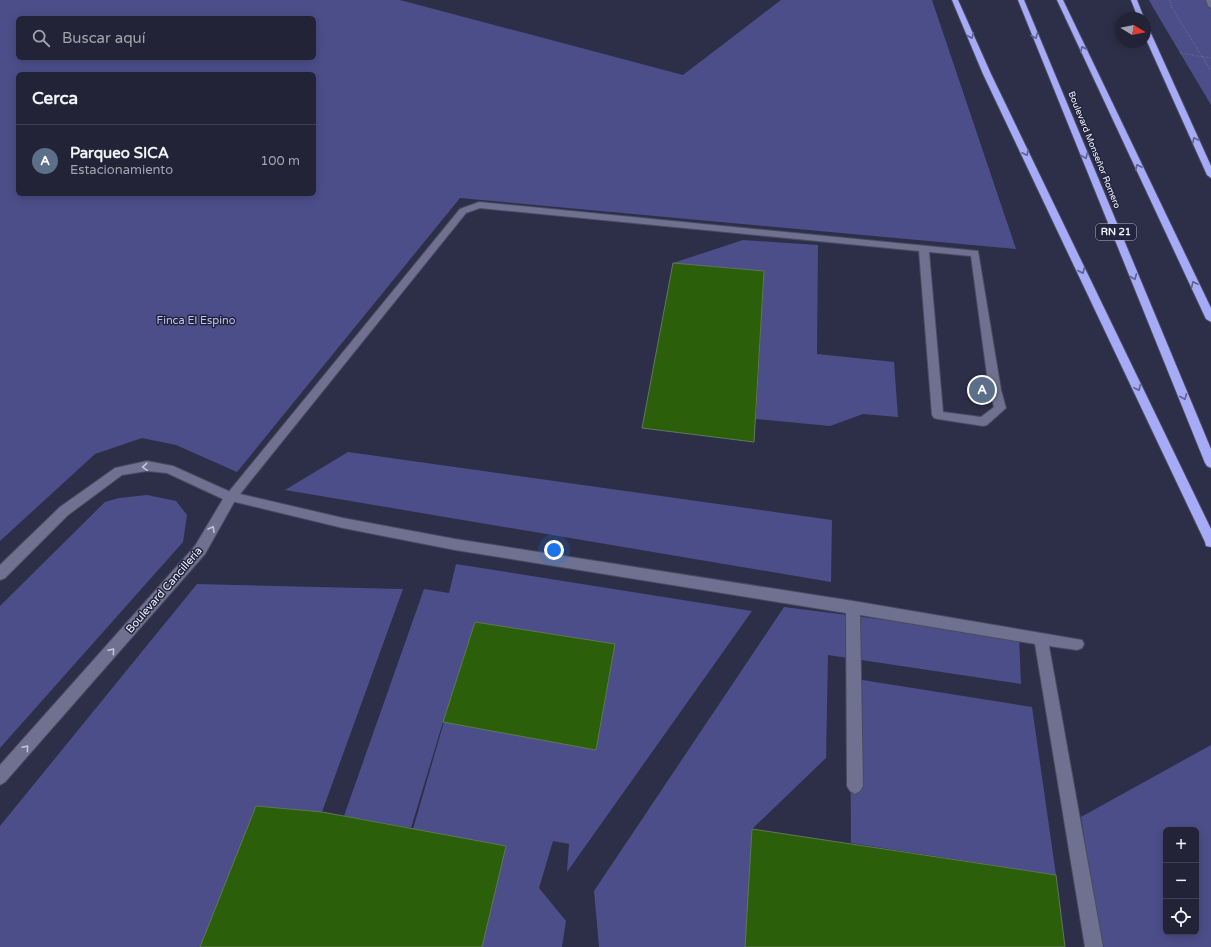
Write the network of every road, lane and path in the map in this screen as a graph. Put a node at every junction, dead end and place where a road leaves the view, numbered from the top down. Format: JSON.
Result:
{"nodes":[{"id":1,"x":955,"y":0,"type":"edge"},
{"id":2,"x":1021,"y":0,"type":"edge"},
{"id":3,"x":1060,"y":0,"type":"edge"},
{"id":4,"x":1134,"y":0,"type":"edge"},
{"id":5,"x":1170,"y":0,"type":"edge"},
{"id":6,"x":1209,"y":0,"type":"edge"},
{"id":7,"x":1211,"y":6,"type":"edge"},
{"id":8,"x":1139,"y":12,"type":"edge"},
{"id":9,"x":1151,"y":42,"type":"edge"},
{"id":10,"x":1211,"y":71,"type":"edge"},
{"id":11,"x":1211,"y":175,"type":"edge"},
{"id":12,"x":924,"y":249,"type":"junction"},
{"id":13,"x":1211,"y":319,"type":"edge"},
{"id":14,"x":1211,"y":463,"type":"edge"},
{"id":15,"x":231,"y":497,"type":"junction"},
{"id":16,"x":1211,"y":542,"type":"edge"},
{"id":17,"x":0,"y":574,"type":"edge"},
{"id":18,"x":853,"y":607,"type":"junction"},
{"id":19,"x":1041,"y":639,"type":"junction"},
{"id":20,"x":1076,"y":644,"type":"dead end"},
{"id":21,"x":0,"y":777,"type":"edge"},
{"id":22,"x":855,"y":786,"type":"dead end"},
{"id":23,"x":1094,"y":947,"type":"edge"}],
"edges":[{"from":1,"to":16,"type":"highway","one_way":true},
{"from":2,"to":14,"type":"highway","name":"Boulevard Monseñor Romero","number":"RN 21","one_way":true},
{"from":13,"to":3,"type":"highway","one_way":true},
{"from":4,"to":8,"type":"highway"},
{"from":5,"to":10,"type":"path"},
{"from":6,"to":7,"type":"street"},
{"from":11,"to":9,"type":"highway","one_way":true},
{"from":12,"to":12,"type":"street","name":"Boulevard Cancillería"},
{"from":12,"to":15,"type":"street","name":"Boulevard Cancillería"},
{"from":15,"to":17,"type":"street","one_way":true},
{"from":15,"to":18,"type":"street"},
{"from":21,"to":15,"type":"street","name":"Boulevard Cancillería","one_way":true},
{"from":18,"to":19,"type":"street"},
{"from":18,"to":22,"type":"street"},
{"from":19,"to":20,"type":"street"},
{"from":19,"to":23,"type":"street"}]}
